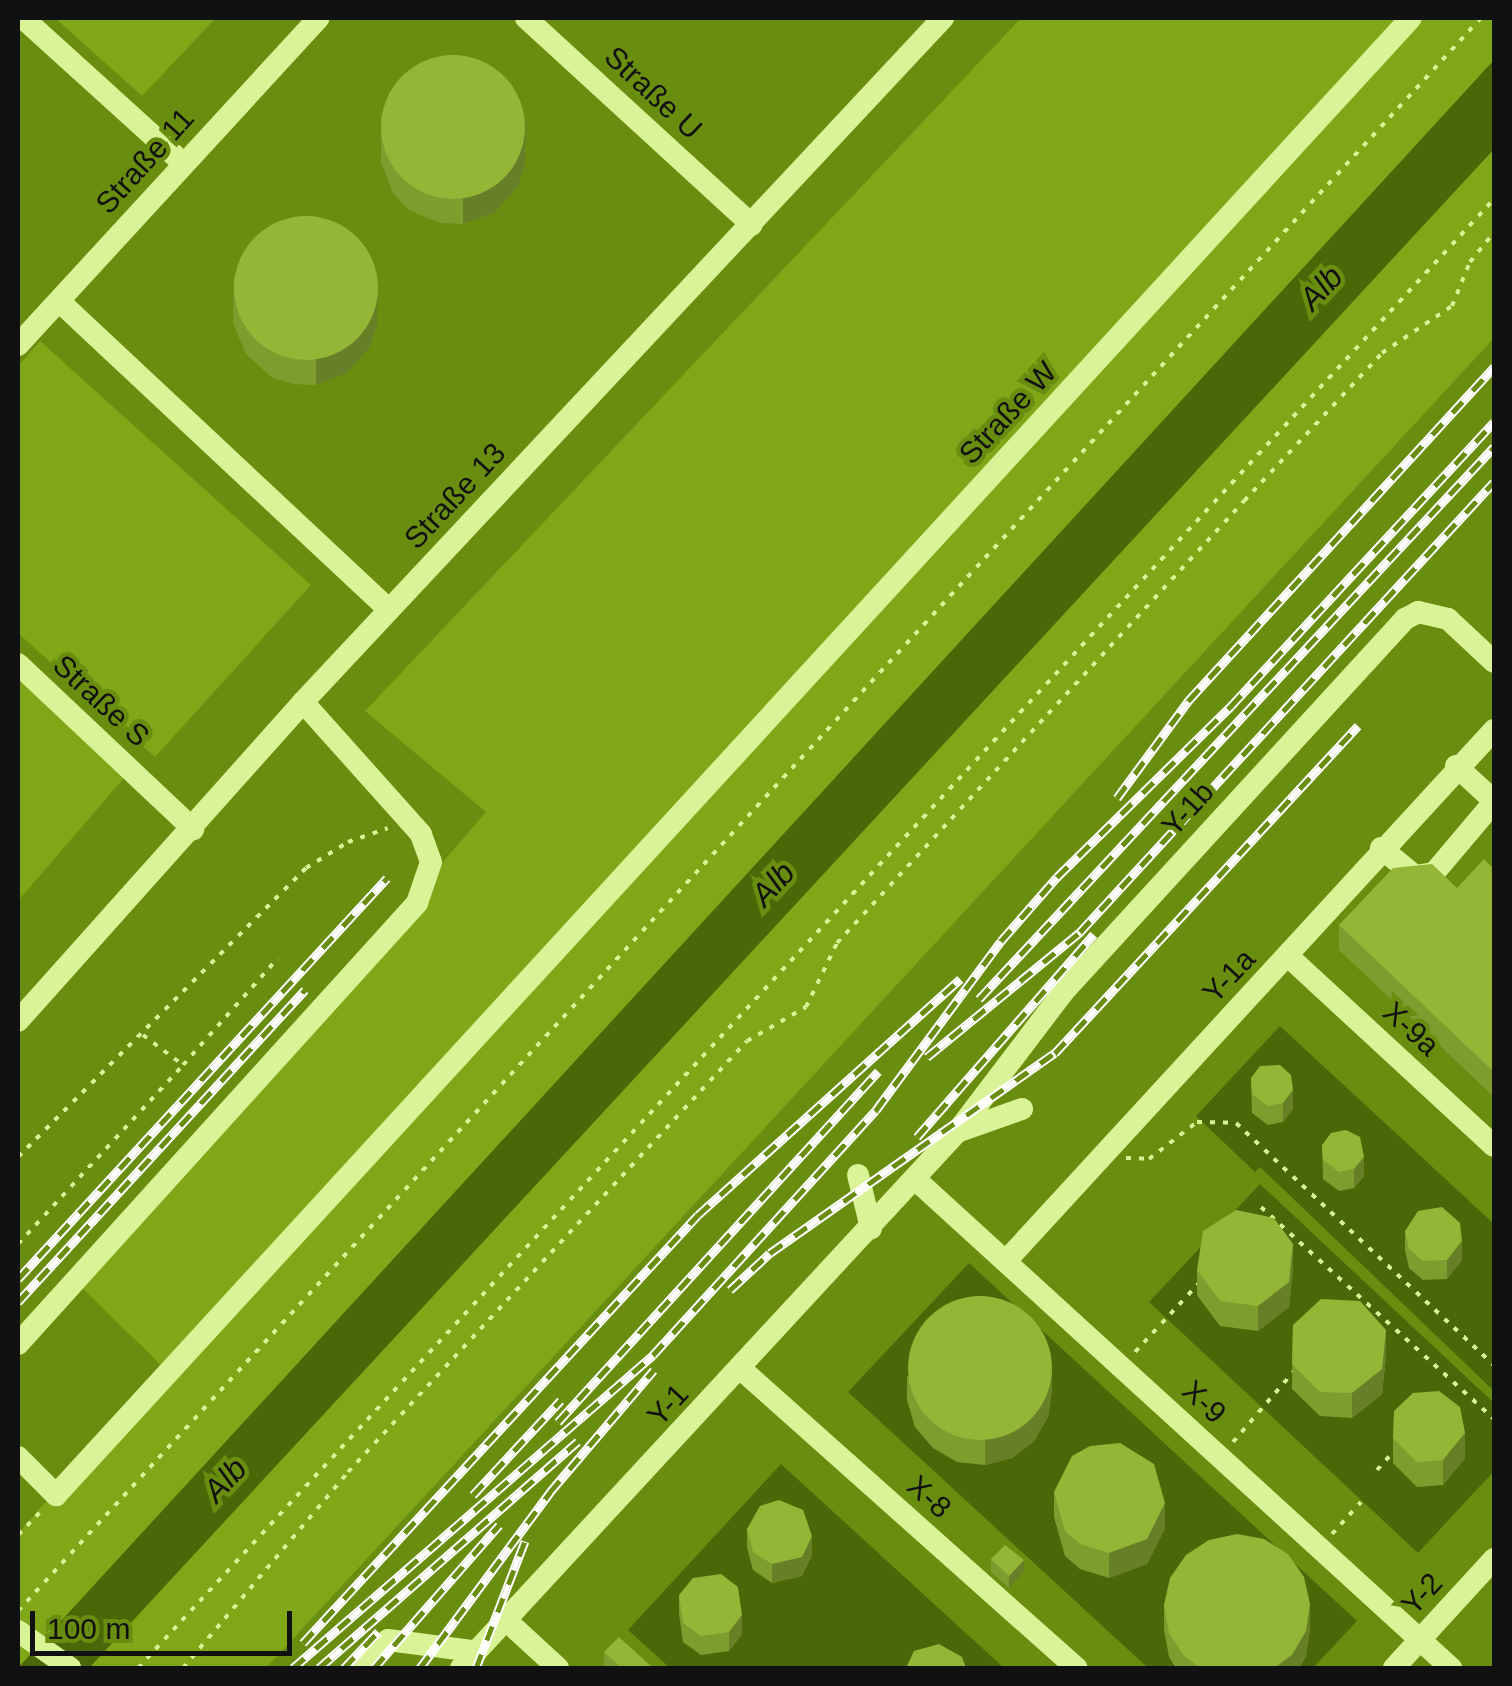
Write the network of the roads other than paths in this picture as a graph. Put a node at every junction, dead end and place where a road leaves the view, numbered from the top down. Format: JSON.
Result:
{"nodes":[{"id":1,"x":23,"y":18,"type":"edge"},
{"id":2,"x":319,"y":18,"type":"edge"},
{"id":3,"x":526,"y":18,"type":"edge"},
{"id":4,"x":944,"y":18,"type":"edge"},
{"id":5,"x":1411,"y":18,"type":"edge"},
{"id":6,"x":183,"y":163,"type":"junction"},
{"id":7,"x":752,"y":226,"type":"junction"},
{"id":8,"x":59,"y":301,"type":"junction"},
{"id":9,"x":18,"y":345,"type":"edge"},
{"id":10,"x":388,"y":610,"type":"junction"},
{"id":11,"x":1494,"y":662,"type":"edge"},
{"id":12,"x":18,"y":664,"type":"edge"},
{"id":13,"x":303,"y":702,"type":"junction"},
{"id":14,"x":1494,"y":730,"type":"edge"},
{"id":15,"x":1456,"y":766,"type":"junction"},
{"id":16,"x":1494,"y":802,"type":"edge"},
{"id":17,"x":193,"y":829,"type":"junction"},
{"id":18,"x":1381,"y":848,"type":"junction"},
{"id":19,"x":1288,"y":956,"type":"junction"},
{"id":20,"x":18,"y":1021,"type":"edge"},
{"id":21,"x":1022,"y":1109,"type":"dead end"},
{"id":22,"x":957,"y":1132,"type":"junction"},
{"id":23,"x":1494,"y":1146,"type":"edge"},
{"id":24,"x":858,"y":1175,"type":"dead end"},
{"id":25,"x":916,"y":1179,"type":"junction"},
{"id":26,"x":871,"y":1228,"type":"junction"},
{"id":27,"x":1006,"y":1261,"type":"junction"},
{"id":28,"x":18,"y":1344,"type":"edge"},
{"id":29,"x":742,"y":1370,"type":"junction"},
{"id":30,"x":18,"y":1457,"type":"edge"},
{"id":31,"x":1494,"y":1559,"type":"edge"},
{"id":32,"x":508,"y":1622,"type":"junction"},
{"id":33,"x":18,"y":1631,"type":"edge"},
{"id":34,"x":1420,"y":1640,"type":"junction"},
{"id":35,"x":466,"y":1660,"type":"edge"},
{"id":36,"x":70,"y":1668,"type":"edge"},
{"id":37,"x":362,"y":1668,"type":"edge"},
{"id":38,"x":558,"y":1668,"type":"edge"},
{"id":39,"x":1076,"y":1668,"type":"edge"},
{"id":40,"x":1394,"y":1668,"type":"edge"},
{"id":41,"x":1451,"y":1668,"type":"edge"}],
"edges":[{"from":1,"to":6,"type":"street"},
{"from":2,"to":6,"type":"street","name":"Straße 11"},
{"from":3,"to":7,"type":"street","name":"Straße U"},
{"from":4,"to":7,"type":"street","name":"Straße 13"},
{"from":5,"to":30,"type":"street","name":"Straße W"},
{"from":6,"to":8,"type":"street","name":"Straße 11"},
{"from":7,"to":10,"type":"street","name":"Straße 13"},
{"from":8,"to":9,"type":"street","name":"Straße 11"},
{"from":8,"to":10,"type":"street"},
{"from":10,"to":13,"type":"street","name":"Straße 13"},
{"from":11,"to":22,"type":"street","name":"Y-1b"},
{"from":12,"to":17,"type":"street","name":"Straße S"},
{"from":13,"to":17,"type":"street","name":"Straße 13"},
{"from":13,"to":28,"type":"street"},
{"from":14,"to":15,"type":"street","name":"Y-1a"},
{"from":15,"to":16,"type":"street"},
{"from":15,"to":18,"type":"street","name":"Y-1a"},
{"from":16,"to":18,"type":"street"},
{"from":17,"to":20,"type":"street","name":"Straße 13"},
{"from":18,"to":19,"type":"street","name":"Y-1a"},
{"from":19,"to":23,"type":"street","name":"X-9a"},
{"from":19,"to":27,"type":"street","name":"Y-1a"},
{"from":21,"to":22,"type":"street","name":"Y-1b"},
{"from":22,"to":25,"type":"street","name":"Y-1b"},
{"from":24,"to":26,"type":"street"},
{"from":25,"to":26,"type":"street","name":"Y-1"},
{"from":25,"to":27,"type":"street","name":"X-9"},
{"from":26,"to":29,"type":"street","name":"Y-1"},
{"from":27,"to":34,"type":"street","name":"X-9"},
{"from":29,"to":32,"type":"street","name":"Y-1"},
{"from":29,"to":39,"type":"street","name":"X-8"},
{"from":31,"to":34,"type":"street","name":"Y-2"},
{"from":32,"to":35,"type":"street","name":"Y-1"},
{"from":32,"to":38,"type":"street"},
{"from":33,"to":36,"type":"street"},
{"from":34,"to":40,"type":"street","name":"Y-2"},
{"from":34,"to":41,"type":"street","name":"X-9"},
{"from":35,"to":37,"type":"street"}]}
